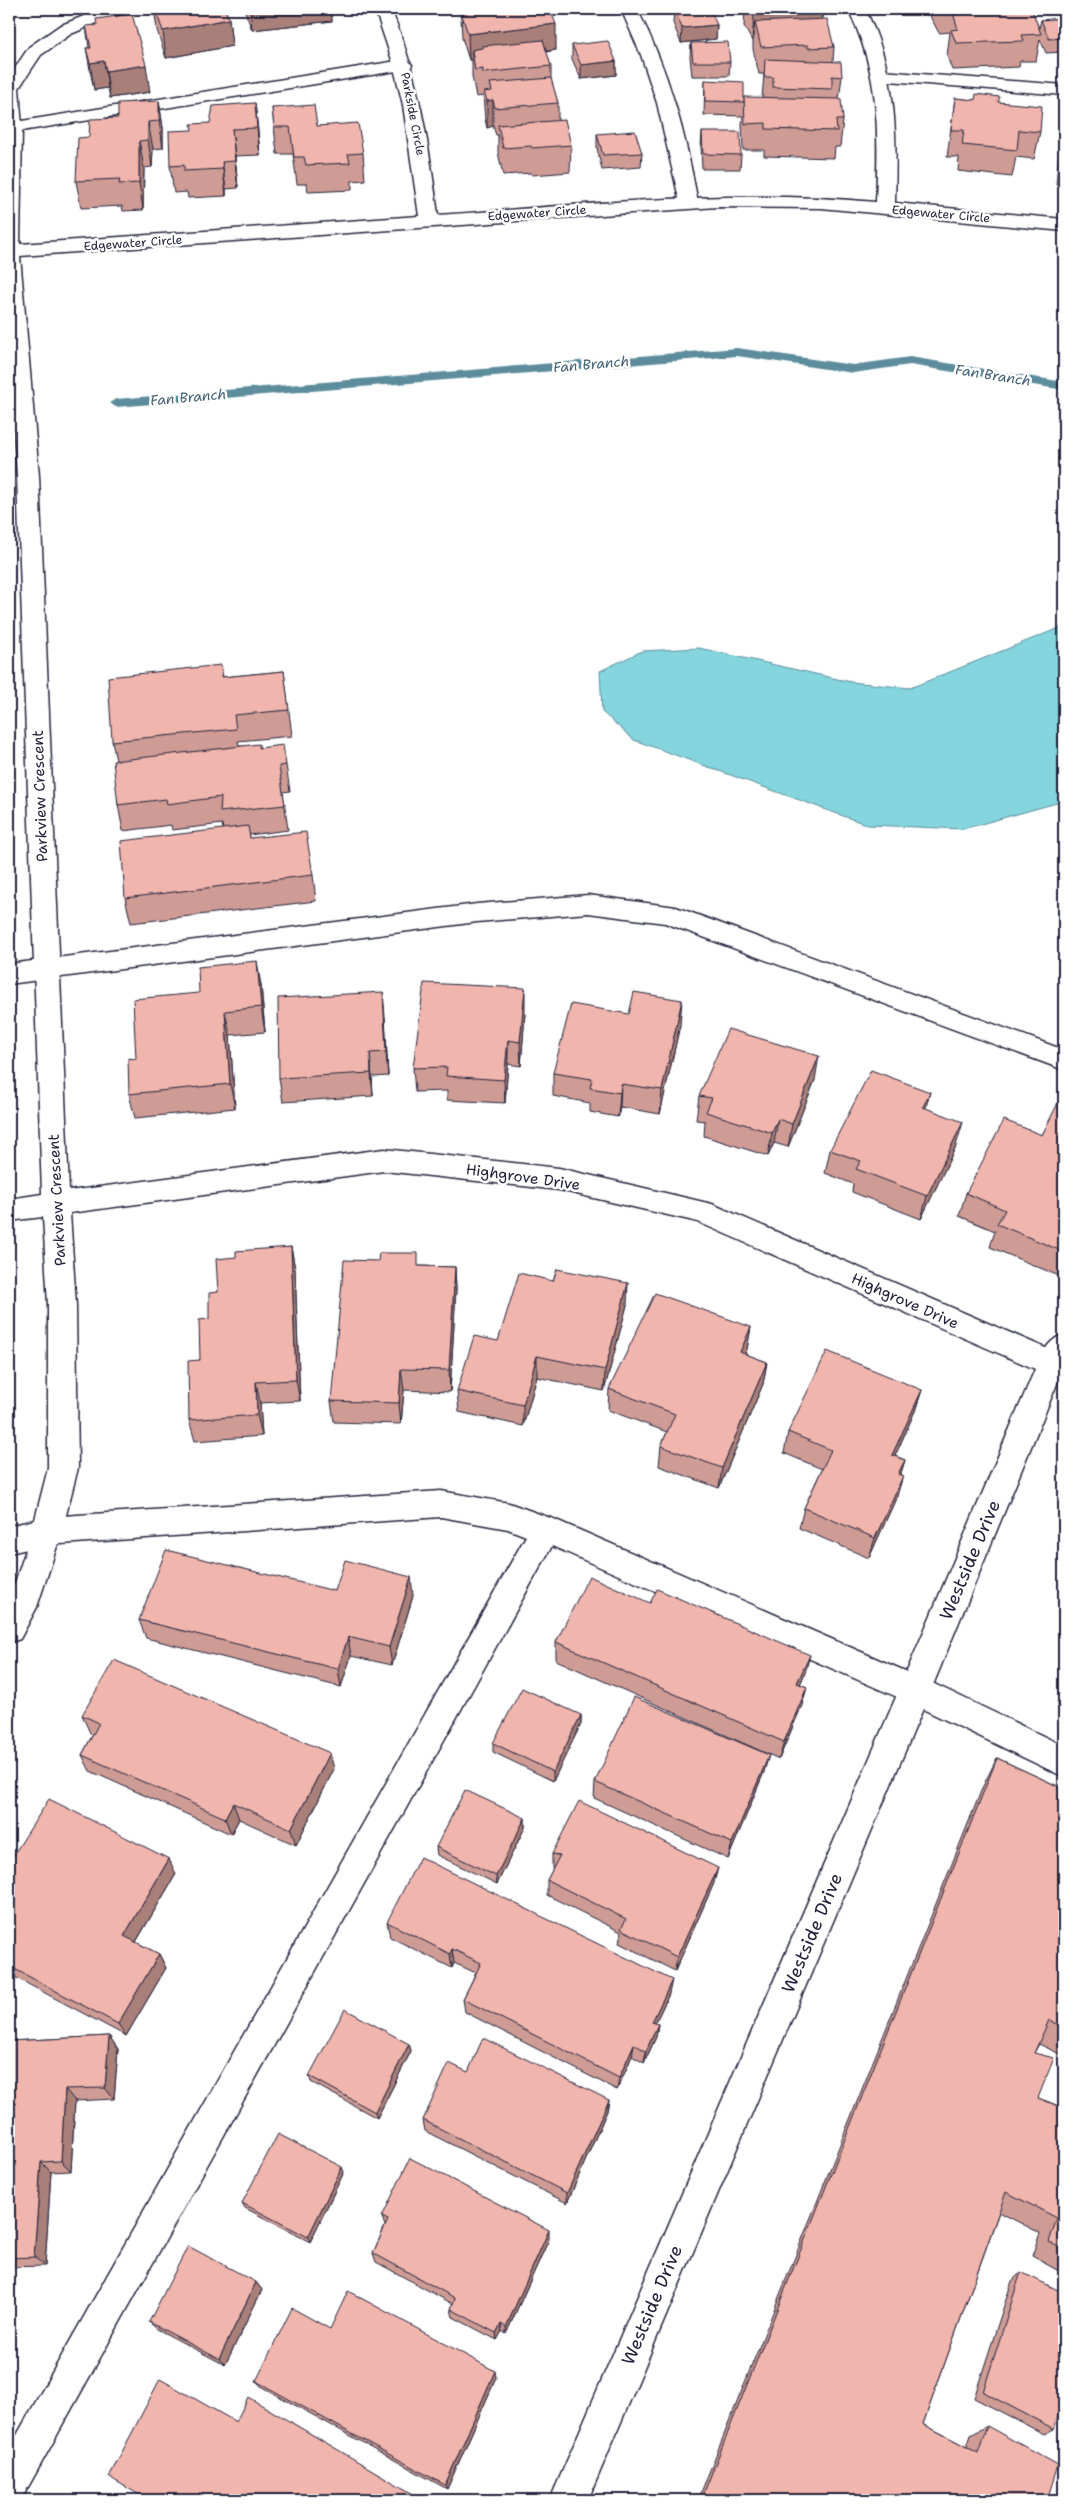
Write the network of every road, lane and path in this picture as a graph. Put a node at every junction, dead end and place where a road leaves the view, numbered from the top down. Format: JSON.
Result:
{"nodes":[{"id":1,"x":115,"y":9,"type":"edge"},
{"id":2,"x":383,"y":9,"type":"edge"},
{"id":3,"x":629,"y":9,"type":"edge"},
{"id":4,"x":857,"y":9,"type":"edge"},
{"id":5,"x":403,"y":65,"type":"junction"},
{"id":6,"x":882,"y":76,"type":"junction"},
{"id":7,"x":1064,"y":90,"type":"edge"},
{"id":8,"x":11,"y":128,"type":"edge"},
{"id":9,"x":688,"y":203,"type":"junction"},
{"id":10,"x":885,"y":209,"type":"junction"},
{"id":11,"x":429,"y":221,"type":"junction"},
{"id":12,"x":1064,"y":224,"type":"edge"},
{"id":13,"x":9,"y":251,"type":"edge"},
{"id":14,"x":47,"y":970,"type":"junction"},
{"id":15,"x":9,"y":974,"type":"edge"},
{"id":16,"x":1064,"y":1060,"type":"edge"},
{"id":17,"x":57,"y":1203,"type":"junction"},
{"id":18,"x":9,"y":1210,"type":"edge"},
{"id":19,"x":1060,"y":1360,"type":"edge"},
{"id":20,"x":545,"y":1530,"type":"junction"},
{"id":21,"x":47,"y":1531,"type":"junction"},
{"id":22,"x":9,"y":1540,"type":"edge"},
{"id":23,"x":9,"y":1629,"type":"edge"},
{"id":24,"x":916,"y":1690,"type":"junction"},
{"id":25,"x":1064,"y":1762,"type":"edge"},
{"id":26,"x":9,"y":2485,"type":"edge"},
{"id":27,"x":569,"y":2500,"type":"edge"}],
"edges":[{"from":1,"to":8,"type":"street","name":"Parkview Crescent"},
{"from":2,"to":5,"type":"street","name":"Parkside Circle"},
{"from":3,"to":9,"type":"street"},
{"from":4,"to":6,"type":"street"},
{"from":5,"to":8,"type":"street"},
{"from":5,"to":11,"type":"street","name":"Parkside Circle"},
{"from":6,"to":7,"type":"street"},
{"from":6,"to":10,"type":"street"},
{"from":8,"to":13,"type":"street","name":"Parkview Crescent"},
{"from":9,"to":10,"type":"street","name":"Edgewater Circle"},
{"from":9,"to":11,"type":"street","name":"Edgewater Circle"},
{"from":10,"to":12,"type":"street","name":"Edgewater Circle"},
{"from":11,"to":13,"type":"street","name":"Edgewater Circle"},
{"from":13,"to":14,"type":"street","name":"Parkview Crescent"},
{"from":14,"to":15,"type":"street"},
{"from":14,"to":16,"type":"street"},
{"from":14,"to":17,"type":"street","name":"Parkview Crescent"},
{"from":17,"to":18,"type":"street","name":"Highgrove Drive"},
{"from":17,"to":19,"type":"street","name":"Highgrove Drive"},
{"from":17,"to":21,"type":"street","name":"Parkview Crescent"},
{"from":19,"to":24,"type":"street","name":"Westside Drive"},
{"from":20,"to":21,"type":"street"},
{"from":20,"to":24,"type":"street"},
{"from":20,"to":26,"type":"street"},
{"from":21,"to":22,"type":"street"},
{"from":21,"to":23,"type":"street","name":"Parkview Crescent"},
{"from":24,"to":25,"type":"street"},
{"from":24,"to":27,"type":"street","name":"Westside Drive"}]}
